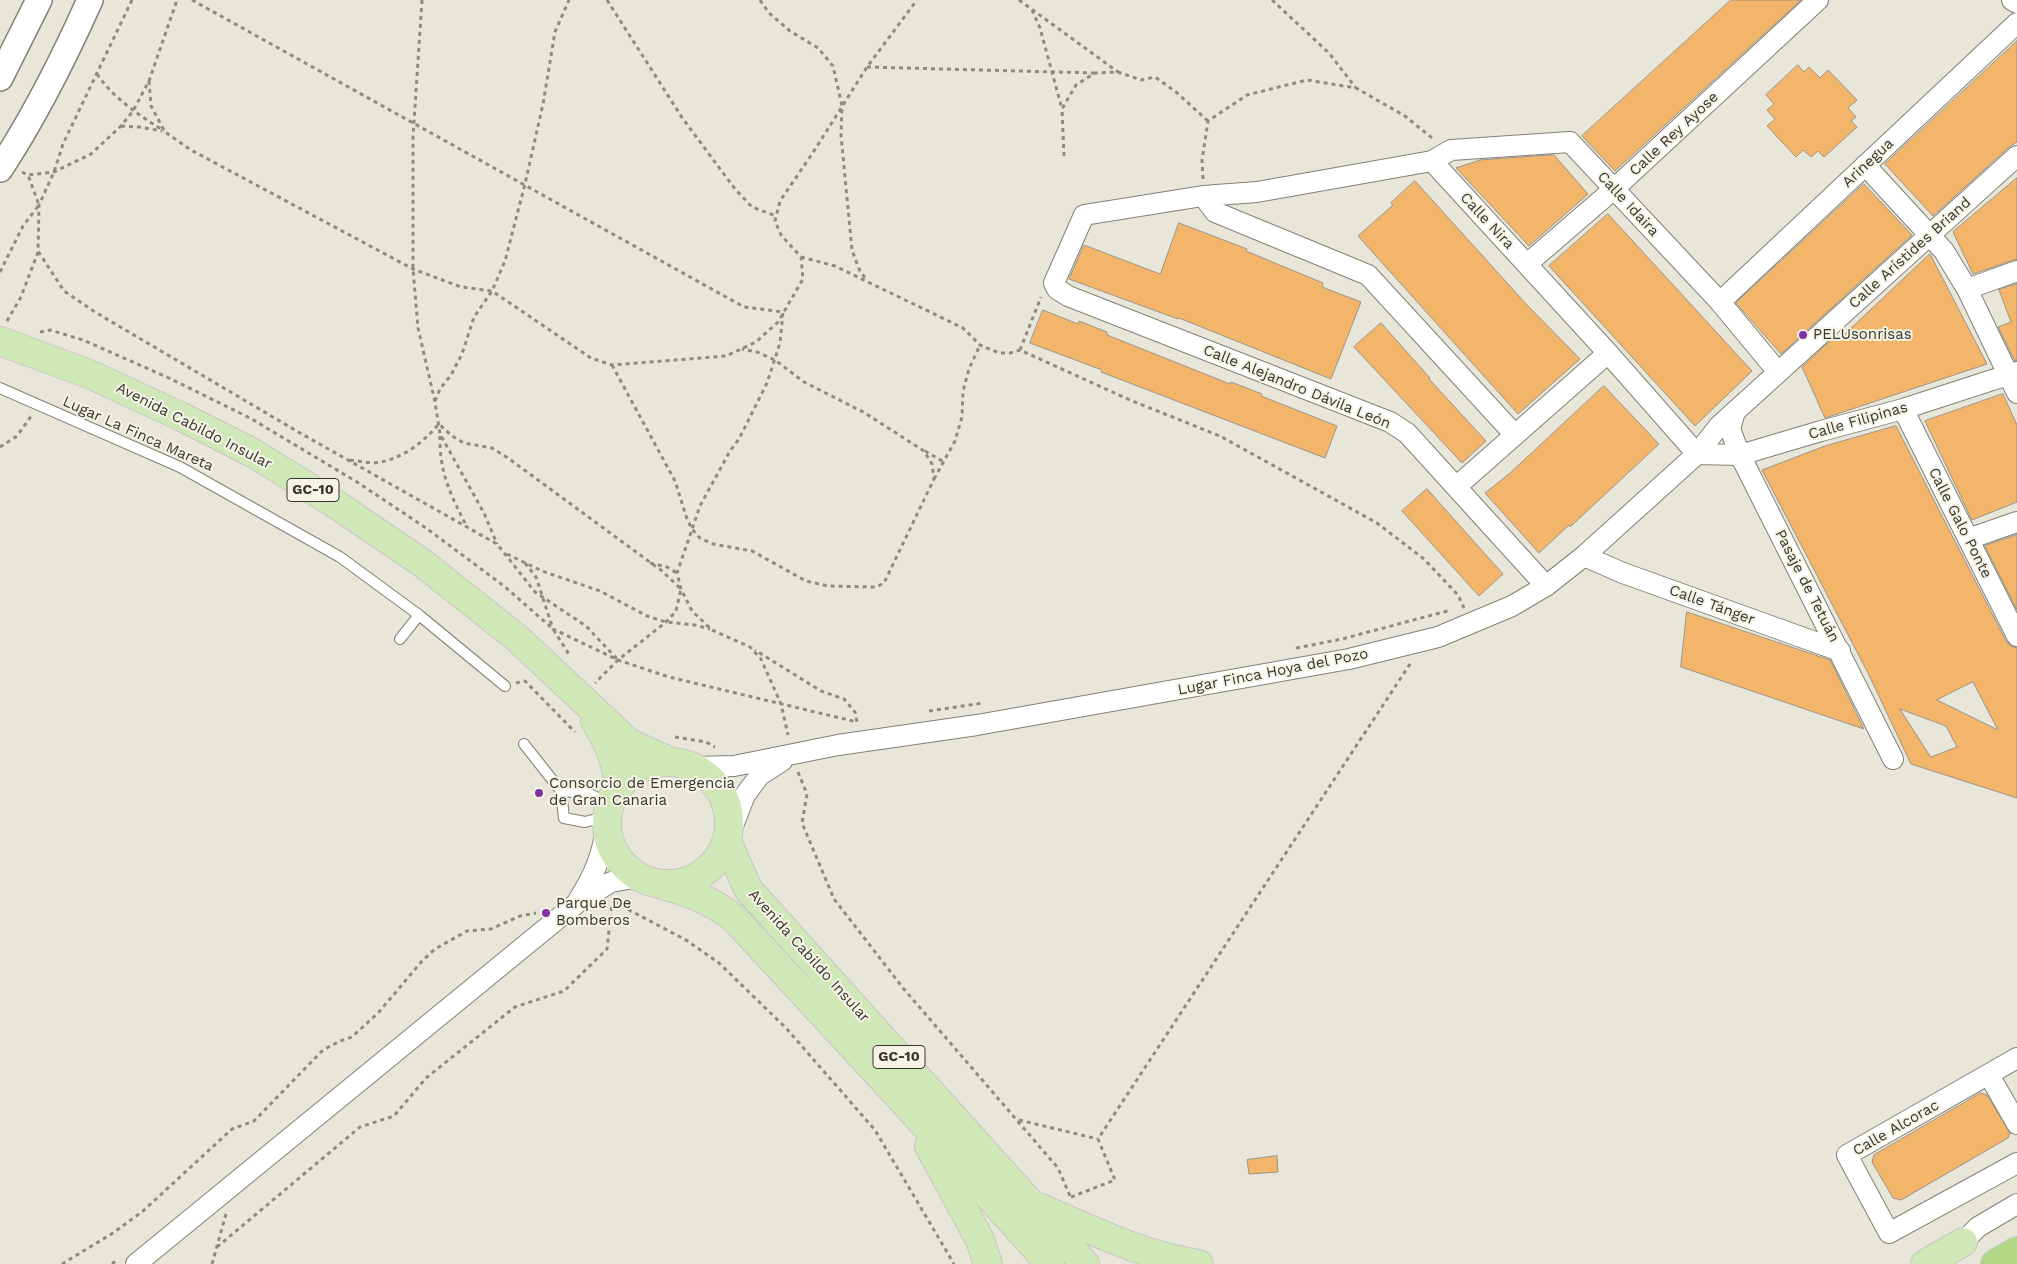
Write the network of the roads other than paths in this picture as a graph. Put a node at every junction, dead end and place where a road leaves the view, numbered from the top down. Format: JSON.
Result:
{"nodes":[{"id":1,"x":39,"y":0,"type":"edge"},
{"id":2,"x":90,"y":0,"type":"edge"},
{"id":3,"x":1818,"y":0,"type":"edge"},
{"id":4,"x":2012,"y":0,"type":"edge"},
{"id":5,"x":2017,"y":3,"type":"edge"},
{"id":6,"x":2017,"y":24,"type":"edge"},
{"id":7,"x":0,"y":78,"type":"edge"},
{"id":8,"x":2017,"y":156,"type":"edge"},
{"id":9,"x":1432,"y":161,"type":"junction"},
{"id":10,"x":1865,"y":165,"type":"junction"},
{"id":11,"x":2,"y":166,"type":"edge"},
{"id":12,"x":1614,"y":189,"type":"junction"},
{"id":13,"x":1203,"y":196,"type":"junction"},
{"id":14,"x":1930,"y":236,"type":"junction"},
{"id":15,"x":1527,"y":264,"type":"junction"},
{"id":16,"x":2017,"y":272,"type":"edge"},
{"id":17,"x":1967,"y":289,"type":"junction"},
{"id":18,"x":1720,"y":302,"type":"junction"},
{"id":19,"x":3,"y":340,"type":"edge"},
{"id":20,"x":1608,"y":353,"type":"junction"},
{"id":21,"x":1778,"y":372,"type":"junction"},
{"id":22,"x":2014,"y":380,"type":"edge"},
{"id":23,"x":0,"y":388,"type":"edge"},
{"id":24,"x":1903,"y":409,"type":"junction"},
{"id":25,"x":1735,"y":412,"type":"junction"},
{"id":26,"x":1514,"y":436,"type":"junction"},
{"id":27,"x":1697,"y":454,"type":"junction"},
{"id":28,"x":1740,"y":455,"type":"junction"},
{"id":29,"x":1456,"y":487,"type":"junction"},
{"id":30,"x":2017,"y":522,"type":"edge"},
{"id":31,"x":1968,"y":539,"type":"junction"},
{"id":32,"x":1584,"y":556,"type":"junction"},
{"id":33,"x":1546,"y":586,"type":"junction"},
{"id":34,"x":419,"y":616,"type":"junction"},
{"id":35,"x":2017,"y":636,"type":"edge"},
{"id":36,"x":400,"y":639,"type":"dead end"},
{"id":37,"x":1840,"y":652,"type":"junction"},
{"id":38,"x":505,"y":686,"type":"road end"},
{"id":39,"x":584,"y":689,"type":"junction"},
{"id":40,"x":524,"y":744,"type":"dead end"},
{"id":41,"x":786,"y":746,"type":"junction"},
{"id":42,"x":678,"y":755,"type":"junction"},
{"id":43,"x":1893,"y":758,"type":"dead end"},
{"id":44,"x":561,"y":791,"type":"junction"},
{"id":45,"x":611,"y":808,"type":"junction"},
{"id":46,"x":727,"y":840,"type":"junction"},
{"id":47,"x":649,"y":880,"type":"junction"},
{"id":48,"x":577,"y":903,"type":"junction"},
{"id":49,"x":2017,"y":1058,"type":"edge"},
{"id":50,"x":1989,"y":1075,"type":"junction"},
{"id":51,"x":903,"y":1101,"type":"junction"},
{"id":52,"x":2017,"y":1124,"type":"edge"},
{"id":53,"x":2017,"y":1164,"type":"edge"},
{"id":54,"x":1031,"y":1204,"type":"junction"},
{"id":55,"x":2017,"y":1204,"type":"edge"},
{"id":56,"x":2017,"y":1216,"type":"edge"},
{"id":57,"x":1963,"y":1242,"type":"junction"},
{"id":58,"x":2017,"y":1251,"type":"edge"},
{"id":59,"x":136,"y":1264,"type":"edge"},
{"id":60,"x":988,"y":1264,"type":"edge"},
{"id":61,"x":1050,"y":1264,"type":"edge"},
{"id":62,"x":1085,"y":1264,"type":"edge"},
{"id":63,"x":1199,"y":1264,"type":"edge"},
{"id":64,"x":1925,"y":1264,"type":"edge"},
{"id":65,"x":1995,"y":1264,"type":"edge"}],
"edges":[{"from":1,"to":7,"type":"street"},
{"from":2,"to":11,"type":"street"},
{"from":3,"to":12,"type":"street","name":"Calle Rey Ayose"},
{"from":4,"to":5,"type":"street"},
{"from":6,"to":10,"type":"street","name":"Arinegua"},
{"from":8,"to":14,"type":"street","name":"Calle Arístides Briand"},
{"from":9,"to":12,"type":"street","name":"Calle Idaira"},
{"from":9,"to":13,"type":"street"},
{"from":9,"to":15,"type":"street","name":"Calle Nira"},
{"from":10,"to":14,"type":"street"},
{"from":10,"to":18,"type":"street","name":"Arinegua"},
{"from":12,"to":15,"type":"street","name":"Calle Rey Ayose"},
{"from":12,"to":18,"type":"street","name":"Calle Idaira"},
{"from":13,"to":26,"type":"street"},
{"from":13,"to":29,"type":"street","name":"Calle Alejandro Dávila León"},
{"from":14,"to":17,"type":"street"},
{"from":14,"to":21,"type":"street","name":"Calle Arístides Briand"},
{"from":15,"to":20,"type":"street","name":"Calle Nira"},
{"from":16,"to":17,"type":"street"},
{"from":17,"to":22,"type":"street"},
{"from":18,"to":21,"type":"street","name":"Calle Idaira"},
{"from":19,"to":39,"type":"main road","name":"Avenida Cabildo Insular","number":"GC-10"},
{"from":20,"to":26,"type":"street"},
{"from":20,"to":27,"type":"street","name":"Calle Nira"},
{"from":21,"to":25,"type":"street","name":"Calle Arístides Briand"},
{"from":22,"to":24,"type":"street","name":"Calle Filipinas"},
{"from":23,"to":34,"type":"lane","name":"Lugar La Finca Mareta"},
{"from":24,"to":28,"type":"street","name":"Calle Filipinas"},
{"from":24,"to":31,"type":"street","name":"Calle Galo Ponte"},
{"from":25,"to":27,"type":"street","name":"Calle Arístides Briand"},
{"from":25,"to":28,"type":"street","name":"Pasaje de Tetuán"},
{"from":26,"to":29,"type":"street"},
{"from":27,"to":28,"type":"street","name":"Calle Filipinas"},
{"from":27,"to":32,"type":"street","name":"Lugar Finca Hoya del Pozo"},
{"from":28,"to":37,"type":"street","name":"Pasaje de Tetuán"},
{"from":29,"to":33,"type":"street","name":"Calle Alejandro Dávila León"},
{"from":30,"to":31,"type":"street"},
{"from":31,"to":35,"type":"street","name":"Calle Galo Ponte"},
{"from":32,"to":33,"type":"street","name":"Lugar Finca Hoya del Pozo"},
{"from":32,"to":37,"type":"street","name":"Calle Tánger"},
{"from":33,"to":41,"type":"street","name":"Lugar Finca Hoya del Pozo"},
{"from":34,"to":36,"type":"lane"},
{"from":34,"to":38,"type":"lane","name":"Lugar La Finca Mareta"},
{"from":37,"to":43,"type":"street","name":"Pasaje de Tetuán"},
{"from":39,"to":42,"type":"main road","name":"Avenida Cabildo Insular","number":"GC-10"},
{"from":39,"to":45,"type":"main road","name":"Avenida Cabildo Insular","number":"GC-10"},
{"from":40,"to":44,"type":"lane"},
{"from":41,"to":42,"type":"street","name":"Lugar Finca Hoya del Pozo"},
{"from":41,"to":46,"type":"street","name":"Lugar Finca Hoya del Pozo"},
{"from":42,"to":45,"type":"main road"},
{"from":42,"to":46,"type":"main road","number":"GC-10"},
{"from":44,"to":45,"type":"lane"},
{"from":44,"to":45,"type":"lane"},
{"from":45,"to":47,"type":"main road","number":"GC-10"},
{"from":45,"to":48,"type":"street"},
{"from":46,"to":47,"type":"main road","number":"GC-10"},
{"from":46,"to":54,"type":"main road","name":"Avenida Cabildo Insular","number":"GC-10"},
{"from":47,"to":48,"type":"street"},
{"from":47,"to":51,"type":"main road","name":"Avenida Cabildo Insular","number":"GC-10"},
{"from":48,"to":59,"type":"street"},
{"from":49,"to":50,"type":"street","name":"Calle Alcorac"},
{"from":50,"to":52,"type":"street"},
{"from":50,"to":53,"type":"street","name":"Calle Alcorac"},
{"from":51,"to":60,"type":"main road"},
{"from":51,"to":61,"type":"main road","name":"Avenida Cabildo Insular","number":"GC-10"},
{"from":54,"to":62,"type":"main road","name":"Avenida Cabildo Insular","number":"GC-10"},
{"from":54,"to":63,"type":"main road"},
{"from":55,"to":57,"type":"street"},
{"from":56,"to":57,"type":"street"},
{"from":57,"to":64,"type":"main road"},
{"from":58,"to":65,"type":"highway"}]}
